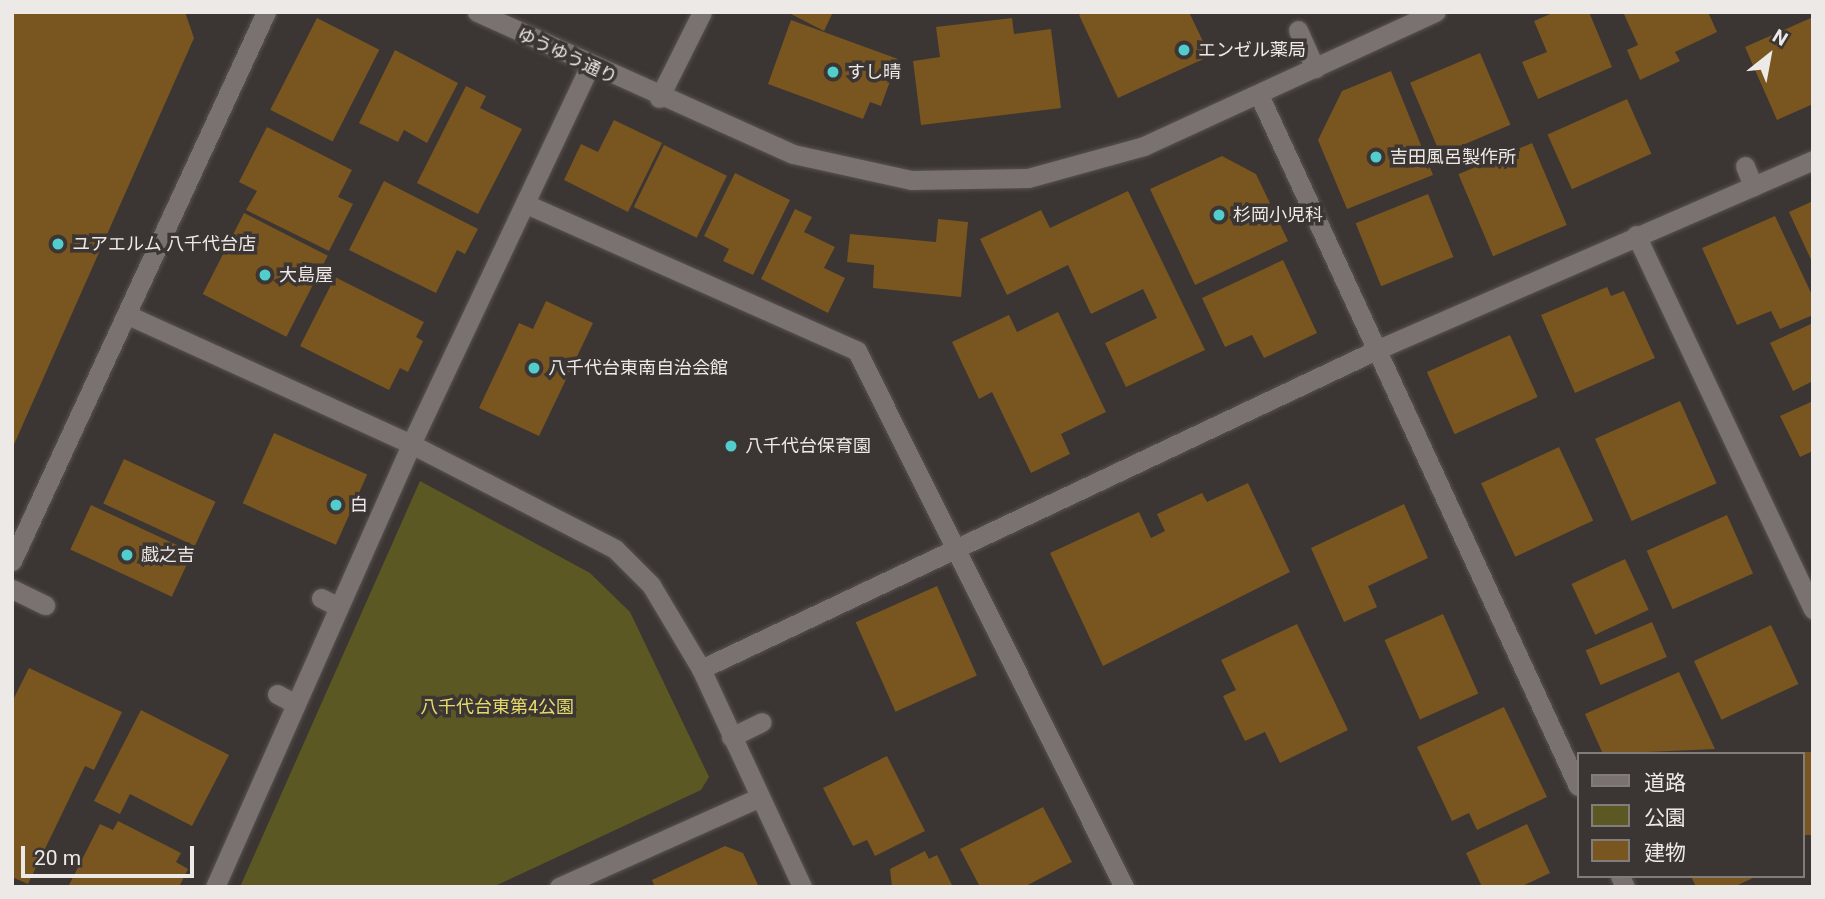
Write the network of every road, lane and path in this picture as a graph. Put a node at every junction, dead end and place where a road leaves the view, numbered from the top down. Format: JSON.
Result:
{"nodes":[{"id":1,"x":266,"y":12,"type":"edge"},
{"id":2,"x":477,"y":12,"type":"edge"},
{"id":3,"x":702,"y":12,"type":"edge"},
{"id":4,"x":1436,"y":12,"type":"edge"},
{"id":5,"x":1298,"y":30,"type":"dead end"},
{"id":6,"x":589,"y":67,"type":"junction"},
{"id":7,"x":1315,"y":68,"type":"junction"},
{"id":8,"x":1259,"y":95,"type":"junction"},
{"id":9,"x":659,"y":98,"type":"junction"},
{"id":10,"x":1813,"y":160,"type":"edge"},
{"id":11,"x":1745,"y":166,"type":"dead end"},
{"id":12,"x":1753,"y":186,"type":"junction"},
{"id":13,"x":526,"y":204,"type":"junction"},
{"id":14,"x":1636,"y":235,"type":"junction"},
{"id":15,"x":128,"y":315,"type":"junction"},
{"id":16,"x":1374,"y":351,"type":"junction"},
{"id":17,"x":411,"y":444,"type":"junction"},
{"id":18,"x":953,"y":548,"type":"junction"},
{"id":19,"x":12,"y":561,"type":"edge"},
{"id":20,"x":12,"y":589,"type":"edge"},
{"id":21,"x":321,"y":598,"type":"dead end"},
{"id":22,"x":46,"y":605,"type":"dead end"},
{"id":23,"x":339,"y":607,"type":"junction"},
{"id":24,"x":1813,"y":608,"type":"edge"},
{"id":25,"x":701,"y":668,"type":"junction"},
{"id":26,"x":276,"y":694,"type":"dead end"},
{"id":27,"x":296,"y":704,"type":"junction"},
{"id":28,"x":762,"y":722,"type":"dead end"},
{"id":29,"x":730,"y":737,"type":"junction"},
{"id":30,"x":1576,"y":782,"type":"edge"},
{"id":31,"x":758,"y":798,"type":"junction"},
{"id":32,"x":215,"y":887,"type":"edge"},
{"id":33,"x":559,"y":887,"type":"edge"},
{"id":34,"x":802,"y":887,"type":"edge"},
{"id":35,"x":1124,"y":887,"type":"edge"}],
"edges":[{"from":1,"to":15,"type":"street"},
{"from":2,"to":6,"type":"street","name":"ゆうゆう通り"},
{"from":3,"to":9,"type":"street"},
{"from":4,"to":7,"type":"street","name":"ゆうゆう通り"},
{"from":5,"to":7,"type":"street"},
{"from":6,"to":9,"type":"street","name":"ゆうゆう通り"},
{"from":6,"to":13,"type":"street"},
{"from":7,"to":8,"type":"street","name":"ゆうゆう通り"},
{"from":8,"to":9,"type":"street","name":"ゆうゆう通り"},
{"from":8,"to":16,"type":"street"},
{"from":10,"to":12,"type":"street"},
{"from":11,"to":12,"type":"street"},
{"from":12,"to":14,"type":"street"},
{"from":13,"to":17,"type":"street"},
{"from":13,"to":18,"type":"street"},
{"from":14,"to":16,"type":"street"},
{"from":14,"to":24,"type":"street"},
{"from":15,"to":17,"type":"street"},
{"from":15,"to":19,"type":"street"},
{"from":16,"to":18,"type":"street"},
{"from":16,"to":30,"type":"street"},
{"from":17,"to":23,"type":"street"},
{"from":17,"to":25,"type":"street"},
{"from":18,"to":25,"type":"street"},
{"from":18,"to":35,"type":"street"},
{"from":20,"to":22,"type":"street"},
{"from":21,"to":23,"type":"street"},
{"from":23,"to":27,"type":"street"},
{"from":25,"to":29,"type":"street"},
{"from":26,"to":27,"type":"street"},
{"from":27,"to":32,"type":"street"},
{"from":28,"to":29,"type":"street"},
{"from":29,"to":31,"type":"street"},
{"from":31,"to":33,"type":"street"},
{"from":31,"to":34,"type":"street"}]}
